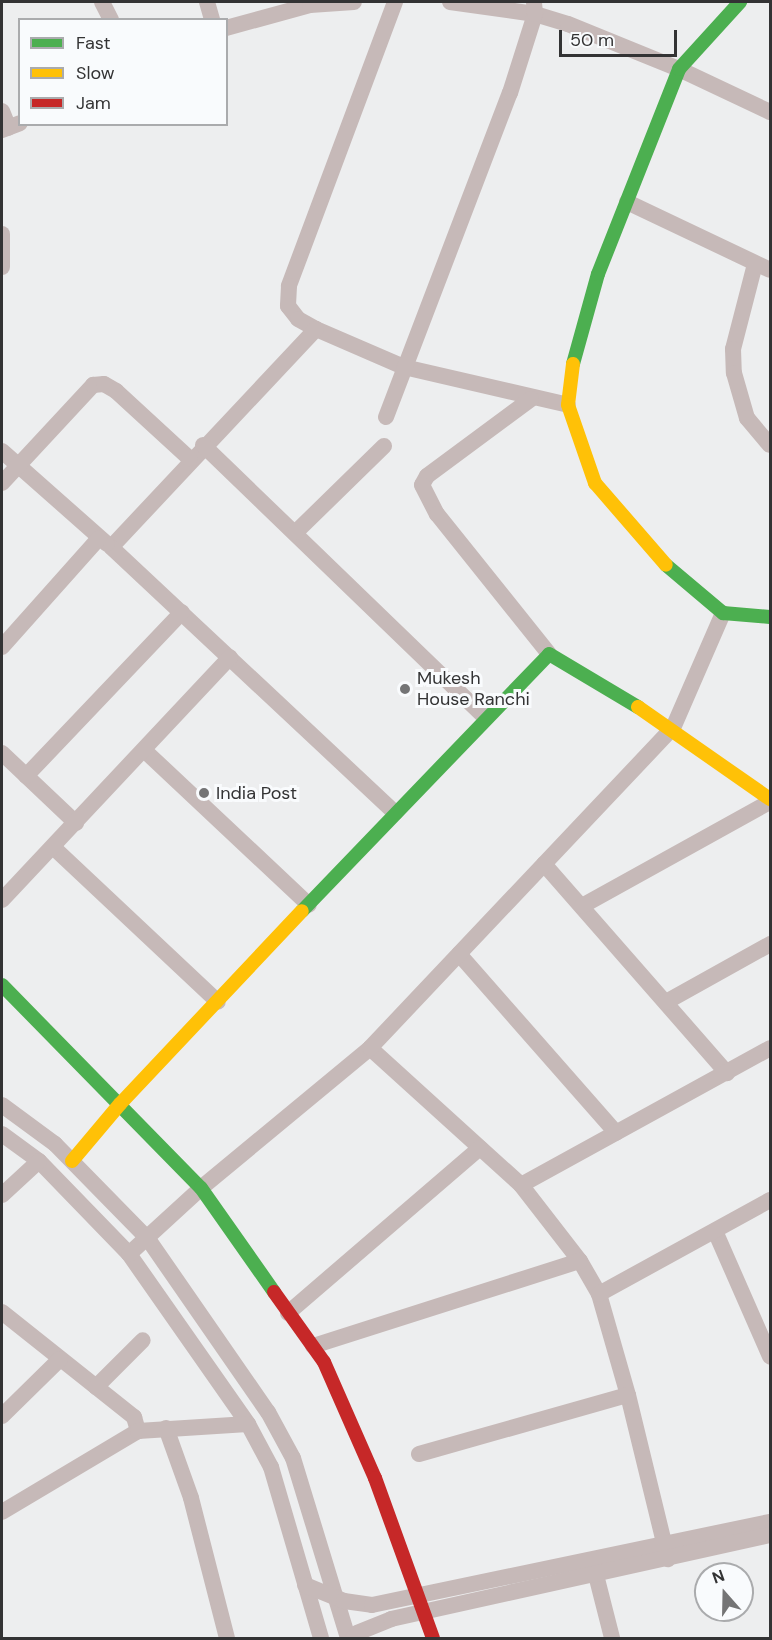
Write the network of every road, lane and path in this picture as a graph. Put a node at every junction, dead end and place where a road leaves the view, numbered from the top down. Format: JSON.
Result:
{"nodes":[{"id":1,"x":102,"y":2,"type":"edge"},
{"id":2,"x":207,"y":2,"type":"edge"},
{"id":3,"x":354,"y":2,"type":"edge"},
{"id":4,"x":395,"y":2,"type":"edge"},
{"id":5,"x":450,"y":2,"type":"edge"},
{"id":6,"x":740,"y":2,"type":"edge"},
{"id":7,"x":310,"y":3,"type":"edge"},
{"id":8,"x":535,"y":8,"type":"edge"},
{"id":9,"x":110,"y":18,"type":"edge"},
{"id":10,"x":211,"y":18,"type":"edge"},
{"id":11,"x":228,"y":27,"type":"edge"},
{"id":12,"x":680,"y":69,"type":"junction"},
{"id":13,"x":2,"y":111,"type":"edge"},
{"id":14,"x":771,"y":112,"type":"edge"},
{"id":15,"x":10,"y":127,"type":"edge"},
{"id":16,"x":627,"y":202,"type":"junction"},
{"id":17,"x":2,"y":234,"type":"edge"},
{"id":18,"x":2,"y":267,"type":"edge"},
{"id":19,"x":763,"y":267,"type":"edge"},
{"id":20,"x":316,"y":329,"type":"junction"},
{"id":21,"x":404,"y":367,"type":"junction"},
{"id":22,"x":531,"y":399,"type":"junction"},
{"id":23,"x":568,"y":405,"type":"junction"},
{"id":24,"x":386,"y":417,"type":"dead end"},
{"id":25,"x":203,"y":445,"type":"junction"},
{"id":26,"x":771,"y":445,"type":"edge"},
{"id":27,"x":384,"y":446,"type":"dead end"},
{"id":28,"x":2,"y":451,"type":"edge"},
{"id":29,"x":190,"y":459,"type":"junction"},
{"id":30,"x":17,"y":465,"type":"junction"},
{"id":31,"x":2,"y":483,"type":"edge"},
{"id":32,"x":296,"y":532,"type":"junction"},
{"id":33,"x":105,"y":542,"type":"junction"},
{"id":34,"x":182,"y":612,"type":"junction"},
{"id":35,"x":723,"y":613,"type":"junction"},
{"id":36,"x":771,"y":617,"type":"edge"},
{"id":37,"x":2,"y":647,"type":"edge"},
{"id":38,"x":549,"y":654,"type":"junction"},
{"id":39,"x":230,"y":657,"type":"junction"},
{"id":40,"x":485,"y":717,"type":"junction"},
{"id":41,"x":673,"y":728,"type":"junction"},
{"id":42,"x":144,"y":750,"type":"junction"},
{"id":43,"x":2,"y":753,"type":"edge"},
{"id":44,"x":26,"y":776,"type":"junction"},
{"id":45,"x":771,"y":801,"type":"edge"},
{"id":46,"x":395,"y":813,"type":"junction"},
{"id":47,"x":76,"y":824,"type":"junction"},
{"id":48,"x":53,"y":847,"type":"junction"},
{"id":49,"x":544,"y":864,"type":"junction"},
{"id":50,"x":2,"y":900,"type":"edge"},
{"id":51,"x":309,"y":905,"type":"junction"},
{"id":52,"x":582,"y":906,"type":"junction"},
{"id":53,"x":771,"y":944,"type":"edge"},
{"id":54,"x":459,"y":954,"type":"junction"},
{"id":55,"x":2,"y":985,"type":"edge"},
{"id":56,"x":218,"y":1002,"type":"junction"},
{"id":57,"x":666,"y":1002,"type":"junction"},
{"id":58,"x":370,"y":1048,"type":"junction"},
{"id":59,"x":771,"y":1048,"type":"edge"},
{"id":60,"x":727,"y":1073,"type":"junction"},
{"id":61,"x":120,"y":1104,"type":"junction"},
{"id":62,"x":2,"y":1105,"type":"edge"},
{"id":63,"x":616,"y":1133,"type":"junction"},
{"id":64,"x":2,"y":1134,"type":"edge"},
{"id":65,"x":480,"y":1148,"type":"junction"},
{"id":66,"x":39,"y":1161,"type":"junction"},
{"id":67,"x":72,"y":1161,"type":"junction"},
{"id":68,"x":521,"y":1185,"type":"junction"},
{"id":69,"x":201,"y":1188,"type":"junction"},
{"id":70,"x":2,"y":1195,"type":"edge"},
{"id":71,"x":771,"y":1200,"type":"edge"},
{"id":72,"x":715,"y":1231,"type":"junction"},
{"id":73,"x":148,"y":1239,"type":"junction"},
{"id":74,"x":129,"y":1254,"type":"junction"},
{"id":75,"x":580,"y":1261,"type":"junction"},
{"id":76,"x":599,"y":1294,"type":"junction"},
{"id":77,"x":2,"y":1312,"type":"edge"},
{"id":78,"x":288,"y":1313,"type":"junction"},
{"id":79,"x":143,"y":1340,"type":"dead end"},
{"id":80,"x":313,"y":1346,"type":"junction"},
{"id":81,"x":771,"y":1356,"type":"edge"},
{"id":82,"x":60,"y":1359,"type":"junction"},
{"id":83,"x":96,"y":1387,"type":"junction"},
{"id":84,"x":628,"y":1395,"type":"junction"},
{"id":85,"x":2,"y":1416,"type":"edge"},
{"id":86,"x":248,"y":1424,"type":"junction"},
{"id":87,"x":166,"y":1428,"type":"junction"},
{"id":88,"x":138,"y":1431,"type":"junction"},
{"id":89,"x":419,"y":1454,"type":"dead end"},
{"id":90,"x":4,"y":1507,"type":"edge"},
{"id":91,"x":771,"y":1522,"type":"edge"},
{"id":92,"x":771,"y":1535,"type":"edge"},
{"id":93,"x":666,"y":1552,"type":"junction"},
{"id":94,"x":596,"y":1575,"type":"junction"},
{"id":95,"x":305,"y":1585,"type":"junction"},
{"id":96,"x":336,"y":1595,"type":"junction"},
{"id":97,"x":424,"y":1604,"type":"junction"},
{"id":98,"x":227,"y":1638,"type":"edge"},
{"id":99,"x":321,"y":1638,"type":"edge"},
{"id":100,"x":348,"y":1638,"type":"edge"},
{"id":101,"x":353,"y":1638,"type":"edge"},
{"id":102,"x":433,"y":1638,"type":"edge"},
{"id":103,"x":612,"y":1638,"type":"edge"}],
"edges":[{"from":1,"to":9,"type":"street"},
{"from":2,"to":10,"type":"street"},
{"from":3,"to":7,"type":"street"},
{"from":4,"to":20,"type":"street"},
{"from":5,"to":8,"type":"street"},
{"from":6,"to":12,"type":"street"},
{"from":7,"to":11,"type":"street"},
{"from":8,"to":12,"type":"street"},
{"from":8,"to":21,"type":"street"},
{"from":12,"to":14,"type":"street"},
{"from":12,"to":16,"type":"street"},
{"from":13,"to":15,"type":"street"},
{"from":16,"to":19,"type":"street"},
{"from":16,"to":23,"type":"street"},
{"from":17,"to":18,"type":"street"},
{"from":19,"to":26,"type":"street"},
{"from":20,"to":21,"type":"street"},
{"from":20,"to":25,"type":"street"},
{"from":21,"to":22,"type":"street"},
{"from":21,"to":24,"type":"street"},
{"from":22,"to":23,"type":"street"},
{"from":22,"to":38,"type":"street"},
{"from":23,"to":35,"type":"street"},
{"from":25,"to":29,"type":"street"},
{"from":25,"to":32,"type":"street"},
{"from":27,"to":32,"type":"street"},
{"from":28,"to":30,"type":"street"},
{"from":29,"to":30,"type":"street"},
{"from":29,"to":33,"type":"street"},
{"from":30,"to":31,"type":"street"},
{"from":30,"to":33,"type":"street"},
{"from":32,"to":40,"type":"street"},
{"from":33,"to":34,"type":"street"},
{"from":33,"to":37,"type":"street"},
{"from":34,"to":39,"type":"street"},
{"from":34,"to":44,"type":"street"},
{"from":35,"to":36,"type":"street"},
{"from":35,"to":41,"type":"street"},
{"from":38,"to":40,"type":"street"},
{"from":38,"to":41,"type":"street"},
{"from":39,"to":42,"type":"street"},
{"from":39,"to":46,"type":"street"},
{"from":40,"to":46,"type":"street"},
{"from":41,"to":45,"type":"street"},
{"from":41,"to":49,"type":"street"},
{"from":42,"to":47,"type":"street"},
{"from":42,"to":51,"type":"street"},
{"from":43,"to":44,"type":"street"},
{"from":44,"to":47,"type":"street"},
{"from":45,"to":52,"type":"street"},
{"from":46,"to":51,"type":"street"},
{"from":47,"to":48,"type":"street"},
{"from":48,"to":50,"type":"street"},
{"from":48,"to":56,"type":"street"},
{"from":49,"to":52,"type":"street"},
{"from":49,"to":54,"type":"street"},
{"from":51,"to":56,"type":"street"},
{"from":52,"to":57,"type":"street"},
{"from":53,"to":57,"type":"street"},
{"from":54,"to":58,"type":"street"},
{"from":54,"to":63,"type":"street"},
{"from":55,"to":61,"type":"street"},
{"from":56,"to":61,"type":"street"},
{"from":57,"to":60,"type":"street"},
{"from":58,"to":65,"type":"street"},
{"from":58,"to":69,"type":"street"},
{"from":59,"to":60,"type":"street"},
{"from":60,"to":63,"type":"street"},
{"from":61,"to":67,"type":"street"},
{"from":61,"to":69,"type":"street"},
{"from":62,"to":67,"type":"street"},
{"from":63,"to":68,"type":"street"},
{"from":64,"to":66,"type":"street"},
{"from":65,"to":68,"type":"street"},
{"from":65,"to":78,"type":"street"},
{"from":66,"to":70,"type":"street"},
{"from":66,"to":74,"type":"street"},
{"from":67,"to":73,"type":"street"},
{"from":68,"to":75,"type":"street"},
{"from":69,"to":73,"type":"street"},
{"from":69,"to":78,"type":"street"},
{"from":71,"to":72,"type":"street"},
{"from":72,"to":76,"type":"street"},
{"from":72,"to":81,"type":"street"},
{"from":73,"to":74,"type":"street"},
{"from":73,"to":96,"type":"street"},
{"from":74,"to":86,"type":"street"},
{"from":75,"to":76,"type":"street"},
{"from":75,"to":80,"type":"street"},
{"from":76,"to":84,"type":"street"},
{"from":77,"to":82,"type":"street"},
{"from":78,"to":80,"type":"street"},
{"from":79,"to":83,"type":"street"},
{"from":80,"to":97,"type":"street"},
{"from":82,"to":83,"type":"street"},
{"from":82,"to":85,"type":"street"},
{"from":83,"to":88,"type":"street"},
{"from":84,"to":89,"type":"street"},
{"from":84,"to":93,"type":"street"},
{"from":86,"to":87,"type":"street"},
{"from":86,"to":95,"type":"street"},
{"from":87,"to":88,"type":"street"},
{"from":87,"to":98,"type":"street"},
{"from":88,"to":90,"type":"street"},
{"from":91,"to":93,"type":"street"},
{"from":92,"to":93,"type":"street"},
{"from":93,"to":94,"type":"street"},
{"from":93,"to":97,"type":"street"},
{"from":94,"to":97,"type":"street"},
{"from":94,"to":103,"type":"street"},
{"from":95,"to":96,"type":"street"},
{"from":95,"to":99,"type":"street"},
{"from":96,"to":97,"type":"street"},
{"from":96,"to":100,"type":"street"},
{"from":97,"to":101,"type":"street"},
{"from":97,"to":102,"type":"street"}]}
